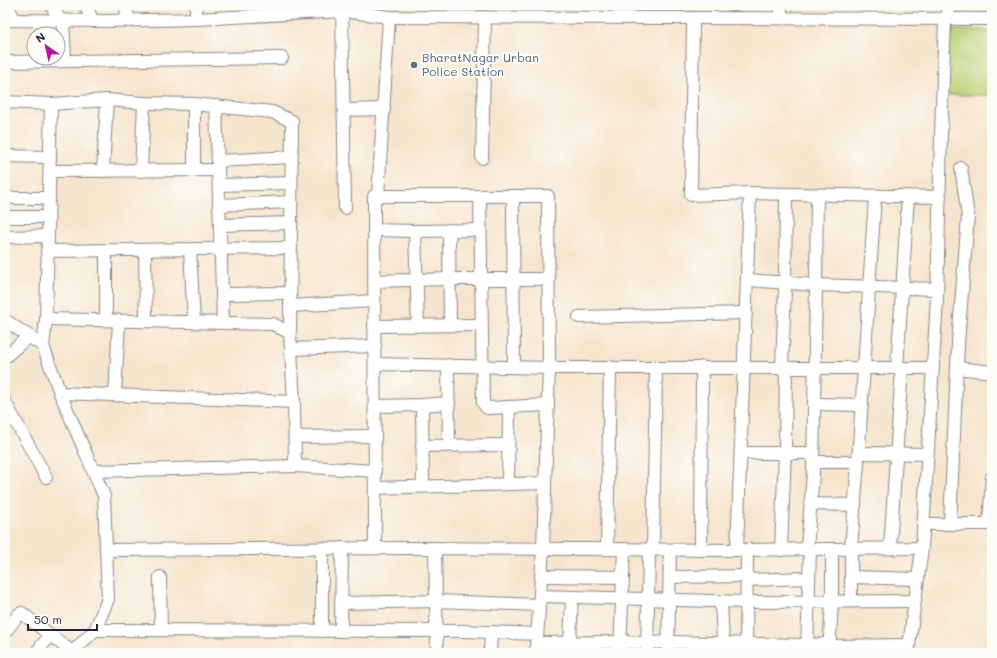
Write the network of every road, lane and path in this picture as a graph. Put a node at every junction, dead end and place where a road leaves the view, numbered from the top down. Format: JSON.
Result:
{"nodes":[{"id":1,"x":7,"y":5,"type":"edge"},
{"id":2,"x":51,"y":5,"type":"edge"},
{"id":3,"x":85,"y":5,"type":"edge"},
{"id":4,"x":125,"y":5,"type":"edge"},
{"id":5,"x":196,"y":5,"type":"edge"},
{"id":6,"x":781,"y":5,"type":"edge"},
{"id":7,"x":948,"y":5,"type":"edge"},
{"id":8,"x":343,"y":8,"type":"edge"},
{"id":9,"x":389,"y":17,"type":"junction"},
{"id":10,"x":485,"y":18,"type":"junction"},
{"id":11,"x":693,"y":18,"type":"junction"},
{"id":12,"x":781,"y":18,"type":"junction"},
{"id":13,"x":947,"y":19,"type":"junction"},
{"id":14,"x":992,"y":19,"type":"edge"},
{"id":15,"x":10,"y":20,"type":"edge"},
{"id":16,"x":61,"y":20,"type":"junction"},
{"id":17,"x":129,"y":20,"type":"junction"},
{"id":18,"x":196,"y":20,"type":"junction"},
{"id":19,"x":93,"y":21,"type":"junction"},
{"id":20,"x":62,"y":26,"type":"edge"},
{"id":21,"x":282,"y":58,"type":"dead end"},
{"id":22,"x":66,"y":60,"type":"edge"},
{"id":23,"x":26,"y":61,"type":"edge"},
{"id":24,"x":5,"y":62,"type":"edge"},
{"id":25,"x":107,"y":100,"type":"junction"},
{"id":26,"x":5,"y":102,"type":"edge"},
{"id":27,"x":144,"y":103,"type":"junction"},
{"id":28,"x":51,"y":104,"type":"junction"},
{"id":29,"x":194,"y":104,"type":"junction"},
{"id":30,"x":216,"y":106,"type":"junction"},
{"id":31,"x":384,"y":109,"type":"junction"},
{"id":32,"x":344,"y":110,"type":"junction"},
{"id":33,"x":5,"y":156,"type":"edge"},
{"id":34,"x":291,"y":157,"type":"junction"},
{"id":35,"x":50,"y":158,"type":"junction"},
{"id":36,"x":482,"y":158,"type":"dead end"},
{"id":37,"x":218,"y":166,"type":"junction"},
{"id":38,"x":961,"y":168,"type":"dead end"},
{"id":39,"x":194,"y":170,"type":"junction"},
{"id":40,"x":50,"y":171,"type":"junction"},
{"id":41,"x":103,"y":171,"type":"junction"},
{"id":42,"x":141,"y":171,"type":"junction"},
{"id":43,"x":291,"y":183,"type":"junction"},
{"id":44,"x":219,"y":185,"type":"junction"},
{"id":45,"x":750,"y":193,"type":"junction"},
{"id":46,"x":786,"y":194,"type":"junction"},
{"id":47,"x":817,"y":195,"type":"junction"},
{"id":48,"x":378,"y":196,"type":"junction"},
{"id":49,"x":480,"y":196,"type":"junction"},
{"id":50,"x":513,"y":196,"type":"junction"},
{"id":51,"x":875,"y":196,"type":"junction"},
{"id":52,"x":908,"y":197,"type":"junction"},
{"id":53,"x":940,"y":197,"type":"junction"},
{"id":54,"x":5,"y":198,"type":"edge"},
{"id":55,"x":49,"y":198,"type":"junction"},
{"id":56,"x":291,"y":202,"type":"junction"},
{"id":57,"x":219,"y":206,"type":"junction"},
{"id":58,"x":345,"y":208,"type":"dead end"},
{"id":59,"x":5,"y":217,"type":"edge"},
{"id":60,"x":48,"y":217,"type":"junction"},
{"id":61,"x":291,"y":223,"type":"junction"},
{"id":62,"x":220,"y":225,"type":"junction"},
{"id":63,"x":374,"y":230,"type":"junction"},
{"id":64,"x":449,"y":230,"type":"junction"},
{"id":65,"x":480,"y":230,"type":"junction"},
{"id":66,"x":415,"y":231,"type":"junction"},
{"id":67,"x":48,"y":236,"type":"junction"},
{"id":68,"x":5,"y":237,"type":"edge"},
{"id":69,"x":291,"y":248,"type":"junction"},
{"id":70,"x":221,"y":249,"type":"junction"},
{"id":71,"x":106,"y":250,"type":"junction"},
{"id":72,"x":145,"y":250,"type":"junction"},
{"id":73,"x":190,"y":250,"type":"junction"},
{"id":74,"x":47,"y":251,"type":"junction"},
{"id":75,"x":450,"y":279,"type":"junction"},
{"id":76,"x":481,"y":279,"type":"junction"},
{"id":77,"x":513,"y":279,"type":"junction"},
{"id":78,"x":548,"y":279,"type":"junction"},
{"id":79,"x":416,"y":280,"type":"junction"},
{"id":80,"x":747,"y":280,"type":"junction"},
{"id":81,"x":374,"y":281,"type":"junction"},
{"id":82,"x":785,"y":283,"type":"junction"},
{"id":83,"x":816,"y":285,"type":"junction"},
{"id":84,"x":869,"y":287,"type":"junction"},
{"id":85,"x":903,"y":288,"type":"junction"},
{"id":86,"x":938,"y":288,"type":"junction"},
{"id":87,"x":290,"y":292,"type":"junction"},
{"id":88,"x":222,"y":294,"type":"junction"},
{"id":89,"x":374,"y":301,"type":"junction"},
{"id":90,"x":290,"y":306,"type":"junction"},
{"id":91,"x":746,"y":313,"type":"junction"},
{"id":92,"x":578,"y":317,"type":"dead end"},
{"id":93,"x":5,"y":320,"type":"edge"},
{"id":94,"x":46,"y":320,"type":"junction"},
{"id":95,"x":106,"y":320,"type":"junction"},
{"id":96,"x":119,"y":321,"type":"junction"},
{"id":97,"x":146,"y":321,"type":"junction"},
{"id":98,"x":194,"y":322,"type":"junction"},
{"id":99,"x":224,"y":322,"type":"junction"},
{"id":100,"x":450,"y":325,"type":"junction"},
{"id":101,"x":481,"y":325,"type":"junction"},
{"id":102,"x":374,"y":326,"type":"junction"},
{"id":103,"x":418,"y":326,"type":"junction"},
{"id":104,"x":290,"y":333,"type":"junction"},
{"id":105,"x":29,"y":336,"type":"junction"},
{"id":106,"x":43,"y":346,"type":"junction"},
{"id":107,"x":374,"y":346,"type":"junction"},
{"id":108,"x":291,"y":349,"type":"junction"},
{"id":109,"x":5,"y":356,"type":"edge"},
{"id":110,"x":374,"y":364,"type":"junction"},
{"id":111,"x":448,"y":365,"type":"junction"},
{"id":112,"x":482,"y":366,"type":"junction"},
{"id":113,"x":514,"y":367,"type":"junction"},
{"id":114,"x":610,"y":367,"type":"junction"},
{"id":115,"x":656,"y":367,"type":"junction"},
{"id":116,"x":702,"y":367,"type":"junction"},
{"id":117,"x":744,"y":367,"type":"junction"},
{"id":118,"x":784,"y":367,"type":"junction"},
{"id":119,"x":814,"y":367,"type":"junction"},
{"id":120,"x":549,"y":368,"type":"junction"},
{"id":121,"x":865,"y":368,"type":"junction"},
{"id":122,"x":900,"y":368,"type":"junction"},
{"id":123,"x":933,"y":368,"type":"junction"},
{"id":124,"x":957,"y":368,"type":"junction"},
{"id":125,"x":992,"y":372,"type":"edge"},
{"id":126,"x":60,"y":393,"type":"junction"},
{"id":127,"x":115,"y":395,"type":"junction"},
{"id":128,"x":5,"y":402,"type":"edge"},
{"id":129,"x":294,"y":402,"type":"junction"},
{"id":130,"x":449,"y":403,"type":"junction"},
{"id":131,"x":548,"y":404,"type":"junction"},
{"id":132,"x":814,"y":404,"type":"junction"},
{"id":133,"x":422,"y":405,"type":"junction"},
{"id":134,"x":862,"y":405,"type":"junction"},
{"id":135,"x":375,"y":406,"type":"junction"},
{"id":136,"x":509,"y":407,"type":"junction"},
{"id":137,"x":375,"y":436,"type":"junction"},
{"id":138,"x":295,"y":437,"type":"junction"},
{"id":139,"x":508,"y":445,"type":"junction"},
{"id":140,"x":422,"y":446,"type":"junction"},
{"id":141,"x":449,"y":446,"type":"junction"},
{"id":142,"x":785,"y":452,"type":"junction"},
{"id":143,"x":741,"y":453,"type":"junction"},
{"id":144,"x":897,"y":454,"type":"junction"},
{"id":145,"x":927,"y":454,"type":"junction"},
{"id":146,"x":813,"y":458,"type":"junction"},
{"id":147,"x":859,"y":458,"type":"junction"},
{"id":148,"x":295,"y":466,"type":"junction"},
{"id":149,"x":93,"y":471,"type":"junction"},
{"id":150,"x":375,"y":471,"type":"junction"},
{"id":151,"x":46,"y":477,"type":"dead end"},
{"id":152,"x":992,"y":477,"type":"edge"},
{"id":153,"x":545,"y":483,"type":"junction"},
{"id":154,"x":508,"y":484,"type":"junction"},
{"id":155,"x":423,"y":486,"type":"junction"},
{"id":156,"x":375,"y":488,"type":"junction"},
{"id":157,"x":810,"y":504,"type":"junction"},
{"id":158,"x":855,"y":505,"type":"junction"},
{"id":159,"x":923,"y":524,"type":"junction"},
{"id":160,"x":950,"y":524,"type":"junction"},
{"id":161,"x":991,"y":524,"type":"edge"},
{"id":162,"x":322,"y":548,"type":"junction"},
{"id":163,"x":342,"y":548,"type":"junction"},
{"id":164,"x":375,"y":548,"type":"junction"},
{"id":165,"x":435,"y":548,"type":"junction"},
{"id":166,"x":890,"y":548,"type":"junction"},
{"id":167,"x":922,"y":548,"type":"junction"},
{"id":168,"x":543,"y":549,"type":"junction"},
{"id":169,"x":607,"y":549,"type":"junction"},
{"id":170,"x":624,"y":549,"type":"junction"},
{"id":171,"x":808,"y":549,"type":"junction"},
{"id":172,"x":832,"y":549,"type":"junction"},
{"id":173,"x":851,"y":549,"type":"junction"},
{"id":174,"x":106,"y":550,"type":"junction"},
{"id":175,"x":651,"y":550,"type":"junction"},
{"id":176,"x":670,"y":550,"type":"junction"},
{"id":177,"x":701,"y":550,"type":"junction"},
{"id":178,"x":742,"y":550,"type":"junction"},
{"id":179,"x":781,"y":550,"type":"junction"},
{"id":180,"x":541,"y":576,"type":"junction"},
{"id":181,"x":160,"y":577,"type":"dead end"},
{"id":182,"x":623,"y":577,"type":"junction"},
{"id":183,"x":670,"y":577,"type":"junction"},
{"id":184,"x":851,"y":577,"type":"junction"},
{"id":185,"x":747,"y":578,"type":"junction"},
{"id":186,"x":809,"y":578,"type":"junction"},
{"id":187,"x":918,"y":579,"type":"junction"},
{"id":188,"x":572,"y":597,"type":"junction"},
{"id":189,"x":622,"y":598,"type":"junction"},
{"id":190,"x":648,"y":599,"type":"junction"},
{"id":191,"x":669,"y":600,"type":"junction"},
{"id":192,"x":436,"y":601,"type":"junction"},
{"id":193,"x":540,"y":601,"type":"junction"},
{"id":194,"x":721,"y":601,"type":"junction"},
{"id":195,"x":808,"y":601,"type":"junction"},
{"id":196,"x":832,"y":601,"type":"junction"},
{"id":197,"x":851,"y":601,"type":"junction"},
{"id":198,"x":915,"y":601,"type":"junction"},
{"id":199,"x":747,"y":602,"type":"junction"},
{"id":200,"x":341,"y":603,"type":"junction"},
{"id":201,"x":95,"y":630,"type":"junction"},
{"id":202,"x":161,"y":630,"type":"junction"},
{"id":203,"x":322,"y":631,"type":"junction"},
{"id":204,"x":341,"y":631,"type":"junction"},
{"id":205,"x":436,"y":631,"type":"junction"},
{"id":206,"x":5,"y":632,"type":"edge"},
{"id":207,"x":491,"y":632,"type":"junction"},
{"id":208,"x":50,"y":635,"type":"junction"},
{"id":209,"x":536,"y":643,"type":"edge"},
{"id":210,"x":570,"y":643,"type":"junction"},
{"id":211,"x":723,"y":643,"type":"junction"},
{"id":212,"x":620,"y":647,"type":"edge"},
{"id":213,"x":668,"y":647,"type":"edge"},
{"id":214,"x":647,"y":648,"type":"edge"},
{"id":215,"x":746,"y":648,"type":"edge"},
{"id":216,"x":829,"y":648,"type":"edge"},
{"id":217,"x":807,"y":649,"type":"edge"},
{"id":218,"x":849,"y":649,"type":"edge"},
{"id":219,"x":909,"y":649,"type":"edge"},
{"id":220,"x":76,"y":651,"type":"edge"},
{"id":221,"x":36,"y":653,"type":"edge"},
{"id":222,"x":437,"y":653,"type":"edge"},
{"id":223,"x":490,"y":653,"type":"edge"}],
"edges":[{"from":1,"to":15,"type":"street"},
{"from":2,"to":16,"type":"street"},
{"from":3,"to":19,"type":"street"},
{"from":4,"to":17,"type":"street"},
{"from":5,"to":18,"type":"street"},
{"from":6,"to":12,"type":"street"},
{"from":7,"to":13,"type":"street"},
{"from":8,"to":9,"type":"street"},
{"from":8,"to":18,"type":"street"},
{"from":8,"to":32,"type":"street"},
{"from":9,"to":10,"type":"street"},
{"from":9,"to":31,"type":"street"},
{"from":10,"to":11,"type":"street"},
{"from":10,"to":36,"type":"street"},
{"from":11,"to":12,"type":"street"},
{"from":11,"to":45,"type":"street"},
{"from":12,"to":13,"type":"street"},
{"from":13,"to":14,"type":"street"},
{"from":13,"to":53,"type":"street"},
{"from":15,"to":16,"type":"street"},
{"from":16,"to":19,"type":"street"},
{"from":16,"to":20,"type":"street"},
{"from":17,"to":18,"type":"street"},
{"from":17,"to":19,"type":"street"},
{"from":21,"to":22,"type":"street"},
{"from":23,"to":24,"type":"street"},
{"from":25,"to":27,"type":"street"},
{"from":25,"to":28,"type":"street"},
{"from":25,"to":41,"type":"street"},
{"from":26,"to":28,"type":"street"},
{"from":27,"to":29,"type":"street"},
{"from":27,"to":42,"type":"street"},
{"from":28,"to":35,"type":"street"},
{"from":29,"to":30,"type":"street"},
{"from":29,"to":39,"type":"street"},
{"from":30,"to":34,"type":"street"},
{"from":30,"to":37,"type":"street"},
{"from":31,"to":32,"type":"street"},
{"from":31,"to":48,"type":"street"},
{"from":32,"to":58,"type":"street"},
{"from":33,"to":35,"type":"street"},
{"from":34,"to":37,"type":"street"},
{"from":34,"to":43,"type":"street"},
{"from":35,"to":40,"type":"street"},
{"from":37,"to":39,"type":"street"},
{"from":37,"to":44,"type":"street"},
{"from":38,"to":124,"type":"street"},
{"from":39,"to":42,"type":"street"},
{"from":40,"to":41,"type":"street"},
{"from":40,"to":55,"type":"street"},
{"from":41,"to":42,"type":"street"},
{"from":43,"to":44,"type":"street"},
{"from":43,"to":56,"type":"street"},
{"from":44,"to":57,"type":"street"},
{"from":45,"to":46,"type":"street"},
{"from":45,"to":80,"type":"street"},
{"from":46,"to":47,"type":"street"},
{"from":46,"to":82,"type":"street"},
{"from":47,"to":51,"type":"street"},
{"from":47,"to":83,"type":"street"},
{"from":48,"to":49,"type":"street"},
{"from":48,"to":63,"type":"street"},
{"from":49,"to":50,"type":"street"},
{"from":49,"to":65,"type":"street"},
{"from":50,"to":77,"type":"street"},
{"from":50,"to":78,"type":"street"},
{"from":51,"to":52,"type":"street"},
{"from":51,"to":84,"type":"street"},
{"from":52,"to":53,"type":"street"},
{"from":52,"to":85,"type":"street"},
{"from":53,"to":86,"type":"street"},
{"from":54,"to":55,"type":"street"},
{"from":55,"to":60,"type":"street"},
{"from":56,"to":57,"type":"street"},
{"from":56,"to":61,"type":"street"},
{"from":57,"to":62,"type":"street"},
{"from":59,"to":60,"type":"street"},
{"from":60,"to":67,"type":"street"},
{"from":61,"to":62,"type":"street"},
{"from":61,"to":69,"type":"street"},
{"from":62,"to":70,"type":"street"},
{"from":63,"to":66,"type":"street"},
{"from":63,"to":81,"type":"street"},
{"from":64,"to":65,"type":"street"},
{"from":64,"to":66,"type":"street"},
{"from":64,"to":75,"type":"street"},
{"from":65,"to":76,"type":"street"},
{"from":66,"to":79,"type":"street"},
{"from":67,"to":68,"type":"street"},
{"from":67,"to":74,"type":"street"},
{"from":69,"to":70,"type":"street"},
{"from":69,"to":87,"type":"street"},
{"from":70,"to":73,"type":"street"},
{"from":70,"to":88,"type":"street"},
{"from":71,"to":72,"type":"street"},
{"from":71,"to":74,"type":"street"},
{"from":71,"to":95,"type":"street"},
{"from":72,"to":73,"type":"street"},
{"from":72,"to":97,"type":"street"},
{"from":73,"to":98,"type":"street"},
{"from":74,"to":94,"type":"street"},
{"from":75,"to":76,"type":"street"},
{"from":75,"to":79,"type":"street"},
{"from":75,"to":100,"type":"street"},
{"from":76,"to":77,"type":"street"},
{"from":76,"to":101,"type":"street"},
{"from":77,"to":78,"type":"street"},
{"from":77,"to":113,"type":"street"},
{"from":78,"to":120,"type":"street"},
{"from":79,"to":81,"type":"street"},
{"from":79,"to":103,"type":"street"},
{"from":80,"to":82,"type":"street"},
{"from":80,"to":91,"type":"street"},
{"from":81,"to":89,"type":"street"},
{"from":82,"to":83,"type":"street"},
{"from":82,"to":118,"type":"street"},
{"from":83,"to":84,"type":"street"},
{"from":83,"to":119,"type":"street"},
{"from":84,"to":85,"type":"street"},
{"from":84,"to":121,"type":"street"},
{"from":85,"to":86,"type":"street"},
{"from":85,"to":122,"type":"street"},
{"from":86,"to":123,"type":"street"},
{"from":87,"to":88,"type":"street"},
{"from":87,"to":90,"type":"street"},
{"from":88,"to":99,"type":"street"},
{"from":89,"to":90,"type":"street"},
{"from":89,"to":102,"type":"street"},
{"from":90,"to":104,"type":"street"},
{"from":91,"to":92,"type":"street"},
{"from":91,"to":117,"type":"street"},
{"from":93,"to":105,"type":"street"},
{"from":94,"to":95,"type":"street"},
{"from":94,"to":106,"type":"street"},
{"from":95,"to":96,"type":"street"},
{"from":96,"to":97,"type":"street"},
{"from":96,"to":127,"type":"street"},
{"from":97,"to":98,"type":"street"},
{"from":98,"to":99,"type":"street"},
{"from":99,"to":104,"type":"street"},
{"from":100,"to":101,"type":"street"},
{"from":100,"to":103,"type":"street"},
{"from":101,"to":112,"type":"street"},
{"from":102,"to":103,"type":"street"},
{"from":102,"to":107,"type":"street"},
{"from":104,"to":108,"type":"street"},
{"from":105,"to":106,"type":"street"},
{"from":105,"to":109,"type":"street"},
{"from":106,"to":126,"type":"street"},
{"from":107,"to":108,"type":"street"},
{"from":107,"to":110,"type":"street"},
{"from":108,"to":129,"type":"street"},
{"from":110,"to":111,"type":"street"},
{"from":110,"to":135,"type":"street"},
{"from":111,"to":112,"type":"street"},
{"from":111,"to":130,"type":"street"},
{"from":112,"to":113,"type":"street"},
{"from":112,"to":136,"type":"street"},
{"from":113,"to":120,"type":"street"},
{"from":114,"to":115,"type":"street"},
{"from":114,"to":120,"type":"street"},
{"from":114,"to":169,"type":"street"},
{"from":115,"to":116,"type":"street"},
{"from":115,"to":175,"type":"street"},
{"from":116,"to":117,"type":"street"},
{"from":116,"to":177,"type":"street"},
{"from":117,"to":118,"type":"street"},
{"from":117,"to":143,"type":"street"},
{"from":118,"to":119,"type":"street"},
{"from":118,"to":142,"type":"street"},
{"from":119,"to":121,"type":"street"},
{"from":119,"to":132,"type":"street"},
{"from":120,"to":131,"type":"street"},
{"from":121,"to":122,"type":"street"},
{"from":121,"to":134,"type":"street"},
{"from":122,"to":123,"type":"street"},
{"from":122,"to":144,"type":"street"},
{"from":123,"to":145,"type":"street"},
{"from":124,"to":125,"type":"street"},
{"from":124,"to":160,"type":"street"},
{"from":126,"to":127,"type":"street"},
{"from":126,"to":149,"type":"street"},
{"from":127,"to":129,"type":"street"},
{"from":128,"to":151,"type":"street"},
{"from":129,"to":138,"type":"street"},
{"from":130,"to":133,"type":"street"},
{"from":130,"to":141,"type":"street"},
{"from":131,"to":136,"type":"street"},
{"from":131,"to":153,"type":"street"},
{"from":132,"to":134,"type":"street"},
{"from":132,"to":146,"type":"street"},
{"from":133,"to":135,"type":"street"},
{"from":133,"to":140,"type":"street"},
{"from":134,"to":147,"type":"street"},
{"from":135,"to":137,"type":"street"},
{"from":136,"to":139,"type":"street"},
{"from":137,"to":138,"type":"street"},
{"from":137,"to":150,"type":"street"},
{"from":138,"to":148,"type":"street"},
{"from":139,"to":141,"type":"street"},
{"from":139,"to":154,"type":"street"},
{"from":140,"to":141,"type":"street"},
{"from":140,"to":155,"type":"street"},
{"from":142,"to":143,"type":"street"},
{"from":142,"to":146,"type":"street"},
{"from":142,"to":179,"type":"street"},
{"from":143,"to":178,"type":"street"},
{"from":144,"to":145,"type":"street"},
{"from":144,"to":147,"type":"street"},
{"from":144,"to":166,"type":"street"},
{"from":145,"to":159,"type":"street"},
{"from":146,"to":147,"type":"street"},
{"from":146,"to":157,"type":"street"},
{"from":147,"to":158,"type":"street"},
{"from":148,"to":149,"type":"street"},
{"from":148,"to":150,"type":"street"},
{"from":149,"to":174,"type":"street"},
{"from":150,"to":156,"type":"street"},
{"from":152,"to":161,"type":"street"},
{"from":153,"to":154,"type":"street"},
{"from":153,"to":168,"type":"street"},
{"from":154,"to":155,"type":"street"},
{"from":155,"to":156,"type":"street"},
{"from":156,"to":164,"type":"street"},
{"from":157,"to":158,"type":"street"},
{"from":157,"to":171,"type":"street"},
{"from":158,"to":173,"type":"street"},
{"from":159,"to":160,"type":"street"},
{"from":159,"to":167,"type":"street"},
{"from":160,"to":161,"type":"street"},
{"from":162,"to":163,"type":"street"},
{"from":162,"to":174,"type":"street"},
{"from":162,"to":203,"type":"street"},
{"from":163,"to":164,"type":"street"},
{"from":163,"to":200,"type":"street"},
{"from":164,"to":165,"type":"street"},
{"from":165,"to":168,"type":"street"},
{"from":165,"to":192,"type":"street"},
{"from":166,"to":167,"type":"street"},
{"from":166,"to":173,"type":"street"},
{"from":167,"to":187,"type":"street"},
{"from":168,"to":169,"type":"street"},
{"from":168,"to":180,"type":"street"},
{"from":169,"to":170,"type":"street"},
{"from":170,"to":175,"type":"street"},
{"from":170,"to":182,"type":"street"},
{"from":171,"to":172,"type":"street"},
{"from":171,"to":179,"type":"street"},
{"from":171,"to":186,"type":"street"},
{"from":172,"to":173,"type":"street"},
{"from":172,"to":196,"type":"street"},
{"from":173,"to":184,"type":"street"},
{"from":174,"to":201,"type":"street"},
{"from":175,"to":176,"type":"street"},
{"from":175,"to":190,"type":"street"},
{"from":176,"to":177,"type":"street"},
{"from":176,"to":183,"type":"street"},
{"from":177,"to":178,"type":"street"},
{"from":178,"to":179,"type":"street"},
{"from":178,"to":185,"type":"street"},
{"from":180,"to":182,"type":"street"},
{"from":180,"to":193,"type":"street"},
{"from":181,"to":202,"type":"street"},
{"from":182,"to":189,"type":"street"},
{"from":183,"to":185,"type":"street"},
{"from":183,"to":191,"type":"street"},
{"from":184,"to":187,"type":"street"},
{"from":184,"to":197,"type":"street"},
{"from":185,"to":186,"type":"street"},
{"from":185,"to":199,"type":"street"},
{"from":186,"to":195,"type":"street"},
{"from":187,"to":198,"type":"street"},
{"from":188,"to":189,"type":"street"},
{"from":188,"to":193,"type":"street"},
{"from":188,"to":210,"type":"street"},
{"from":189,"to":190,"type":"street"},
{"from":189,"to":212,"type":"street"},
{"from":190,"to":191,"type":"street"},
{"from":190,"to":214,"type":"street"},
{"from":191,"to":194,"type":"street"},
{"from":191,"to":213,"type":"street"},
{"from":192,"to":193,"type":"street"},
{"from":192,"to":200,"type":"street"},
{"from":192,"to":205,"type":"street"},
{"from":193,"to":209,"type":"street"},
{"from":194,"to":199,"type":"street"},
{"from":194,"to":211,"type":"street"},
{"from":195,"to":196,"type":"street"},
{"from":195,"to":199,"type":"street"},
{"from":195,"to":217,"type":"street"},
{"from":196,"to":197,"type":"street"},
{"from":196,"to":216,"type":"street"},
{"from":197,"to":198,"type":"street"},
{"from":198,"to":219,"type":"street"},
{"from":199,"to":215,"type":"street"},
{"from":200,"to":204,"type":"street"},
{"from":201,"to":202,"type":"street"},
{"from":201,"to":220,"type":"street"},
{"from":202,"to":203,"type":"street"},
{"from":203,"to":204,"type":"street"},
{"from":204,"to":205,"type":"street"},
{"from":205,"to":207,"type":"street"},
{"from":205,"to":222,"type":"street"},
{"from":206,"to":208,"type":"street"},
{"from":207,"to":209,"type":"street"},
{"from":207,"to":223,"type":"street"},
{"from":208,"to":220,"type":"street"},
{"from":208,"to":221,"type":"street"},
{"from":209,"to":210,"type":"street"},
{"from":210,"to":212,"type":"street"},
{"from":211,"to":213,"type":"street"},
{"from":211,"to":215,"type":"street"},
{"from":212,"to":214,"type":"street"},
{"from":213,"to":214,"type":"street"},
{"from":215,"to":217,"type":"street"},
{"from":216,"to":217,"type":"street"},
{"from":216,"to":218,"type":"street"},
{"from":218,"to":219,"type":"street"}]}
